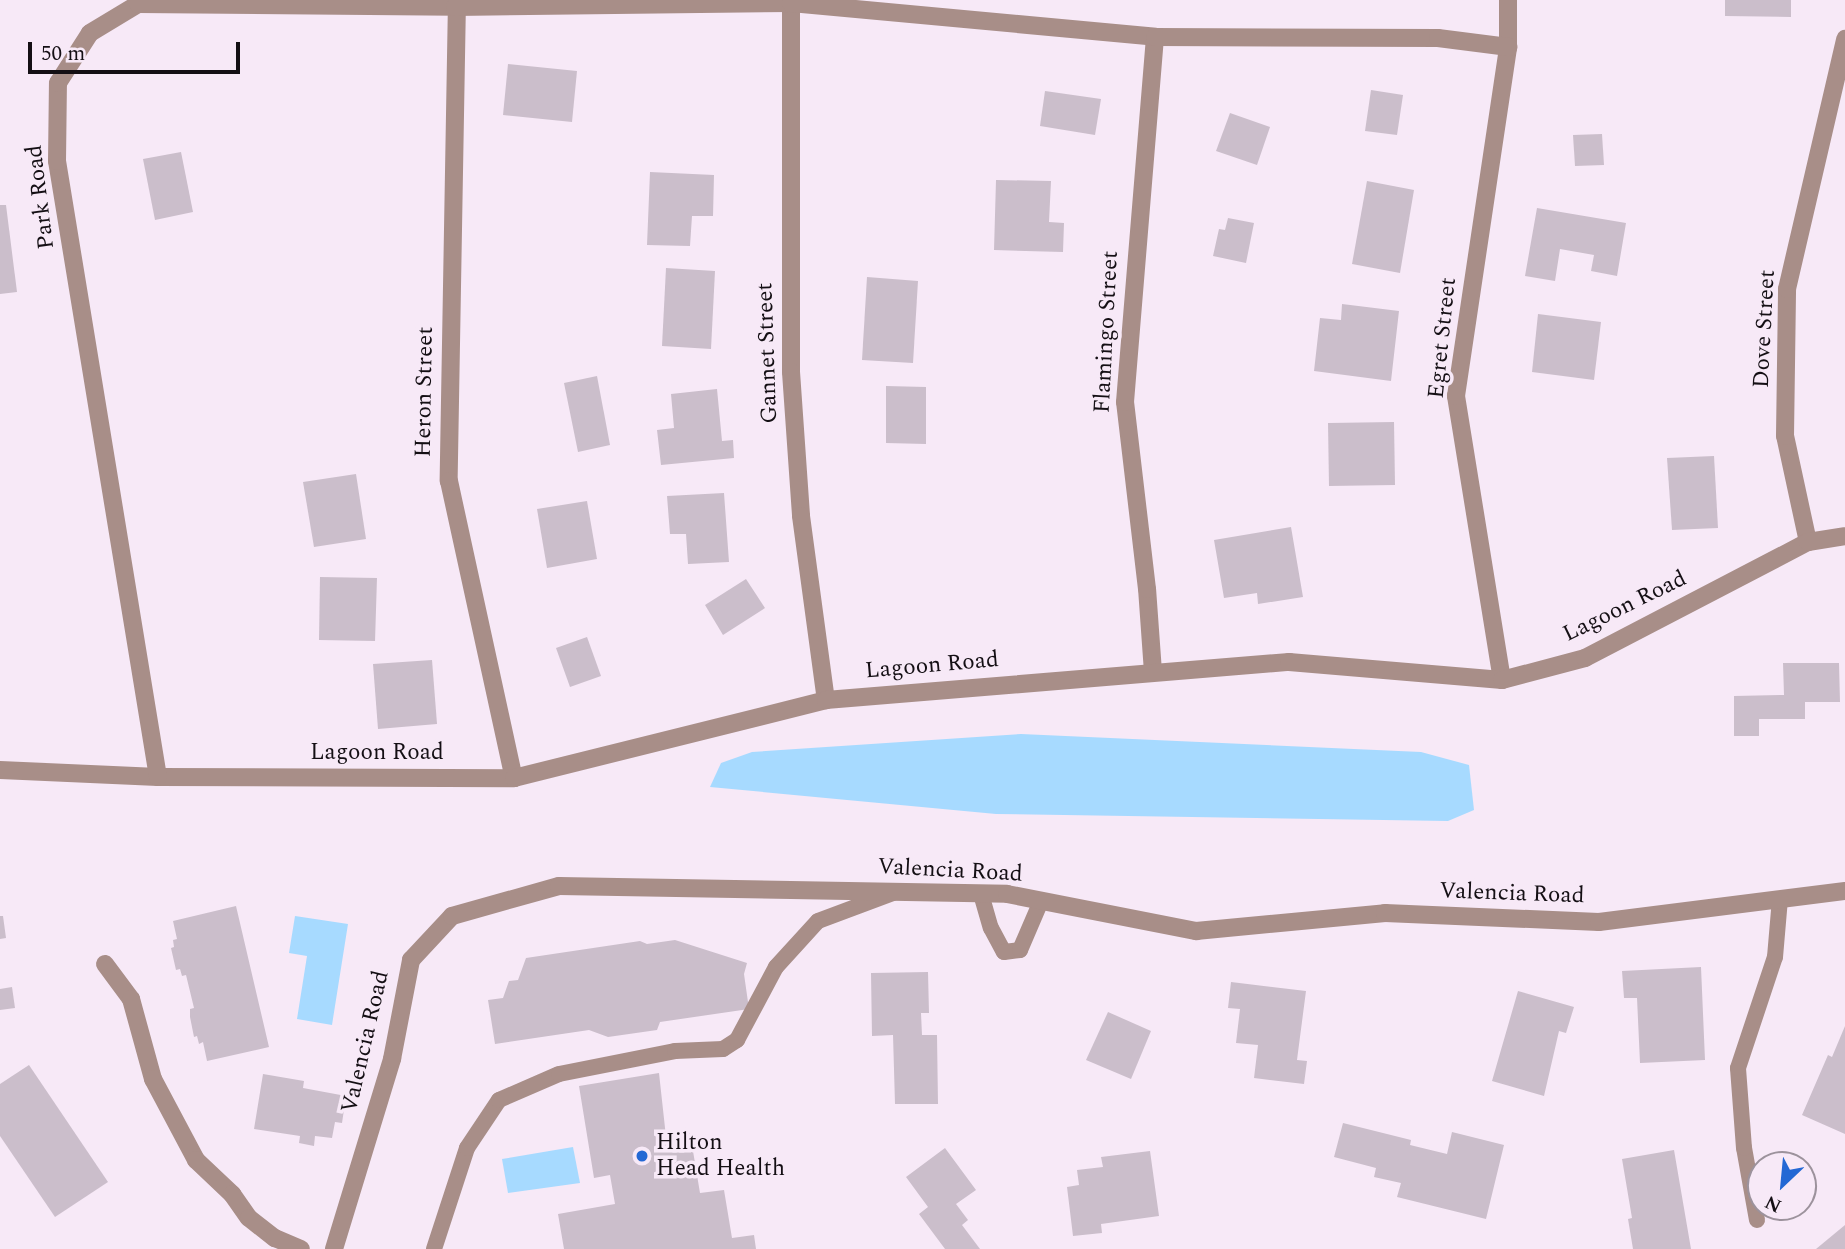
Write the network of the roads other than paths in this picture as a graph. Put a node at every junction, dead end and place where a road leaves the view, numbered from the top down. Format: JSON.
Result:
{"nodes":[{"id":1,"x":1508,"y":0,"type":"edge"},
{"id":2,"x":791,"y":3,"type":"junction"},
{"id":3,"x":456,"y":4,"type":"edge"},
{"id":4,"x":1155,"y":37,"type":"junction"},
{"id":5,"x":1845,"y":39,"type":"edge"},
{"id":6,"x":1508,"y":47,"type":"junction"},
{"id":7,"x":1845,"y":536,"type":"edge"},
{"id":8,"x":1808,"y":542,"type":"junction"},
{"id":9,"x":1153,"y":672,"type":"junction"},
{"id":10,"x":1502,"y":680,"type":"junction"},
{"id":11,"x":826,"y":700,"type":"junction"},
{"id":12,"x":0,"y":771,"type":"edge"},
{"id":13,"x":158,"y":777,"type":"junction"},
{"id":14,"x":514,"y":778,"type":"junction"},
{"id":15,"x":1845,"y":891,"type":"edge"},
{"id":16,"x":896,"y":892,"type":"junction"},
{"id":17,"x":981,"y":894,"type":"junction"},
{"id":18,"x":1780,"y":900,"type":"junction"},
{"id":19,"x":1041,"y":901,"type":"junction"},
{"id":20,"x":105,"y":964,"type":"dead end"},
{"id":21,"x":1747,"y":1164,"type":"edge"},
{"id":22,"x":301,"y":1249,"type":"edge"},
{"id":23,"x":334,"y":1249,"type":"edge"},
{"id":24,"x":434,"y":1249,"type":"edge"}],
"edges":[{"from":1,"to":6,"type":"street","name":"Egret Street"},
{"from":2,"to":3,"type":"street","name":"Park Road"},
{"from":2,"to":4,"type":"street","name":"Park Road"},
{"from":2,"to":11,"type":"street","name":"Gannet Street"},
{"from":3,"to":13,"type":"street","name":"Park Road"},
{"from":3,"to":14,"type":"street","name":"Heron Street"},
{"from":4,"to":6,"type":"street","name":"Park Road"},
{"from":4,"to":9,"type":"street","name":"Flamingo Street"},
{"from":5,"to":8,"type":"street","name":"Dove Street"},
{"from":6,"to":10,"type":"street","name":"Egret Street"},
{"from":7,"to":8,"type":"street","name":"Lagoon Road"},
{"from":8,"to":10,"type":"street","name":"Lagoon Road"},
{"from":9,"to":10,"type":"street","name":"Lagoon Road"},
{"from":9,"to":11,"type":"street","name":"Lagoon Road"},
{"from":11,"to":14,"type":"street","name":"Lagoon Road"},
{"from":12,"to":13,"type":"street","name":"Lagoon Road"},
{"from":13,"to":14,"type":"street","name":"Lagoon Road"},
{"from":15,"to":18,"type":"street","name":"Valencia Road"},
{"from":16,"to":17,"type":"street","name":"Valencia Road"},
{"from":16,"to":23,"type":"street","name":"Valencia Road"},
{"from":16,"to":24,"type":"lane"},
{"from":17,"to":19,"type":"street","name":"Valencia Road"},
{"from":17,"to":19,"type":"lane"},
{"from":18,"to":19,"type":"street","name":"Valencia Road"},
{"from":18,"to":21,"type":"lane"},
{"from":20,"to":22,"type":"street"}]}
